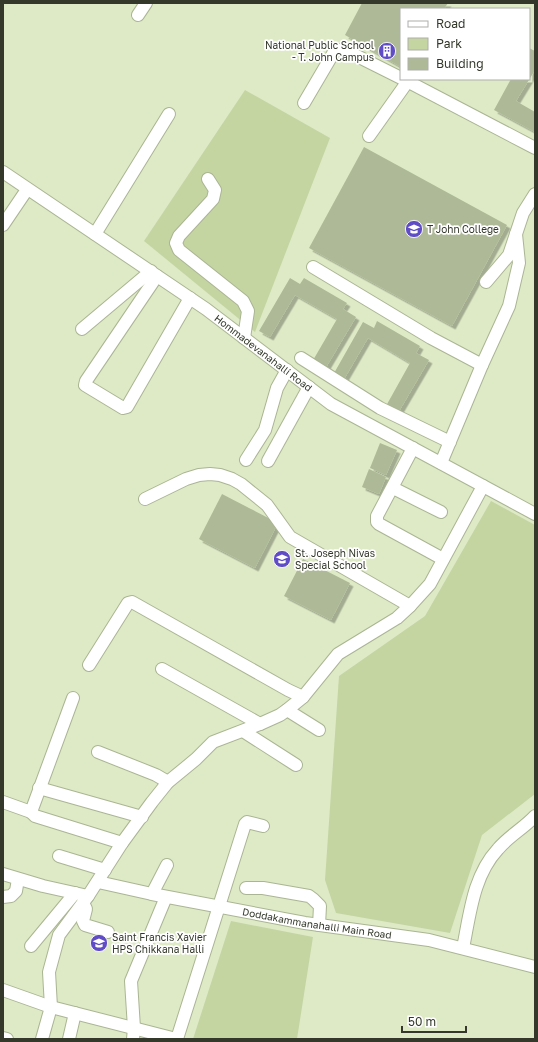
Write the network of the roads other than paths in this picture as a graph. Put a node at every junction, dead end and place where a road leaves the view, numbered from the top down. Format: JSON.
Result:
{"nodes":[{"id":1,"x":146,"y":3,"type":"edge"},
{"id":2,"x":138,"y":15,"type":"dead end"},
{"id":3,"x":400,"y":77,"type":"edge"},
{"id":4,"x":403,"y":80,"type":"edge"},
{"id":5,"x":406,"y":80,"type":"edge"},
{"id":6,"x":304,"y":103,"type":"dead end"},
{"id":7,"x":169,"y":114,"type":"dead end"},
{"id":8,"x":369,"y":136,"type":"dead end"},
{"id":9,"x":535,"y":148,"type":"edge"},
{"id":10,"x":3,"y":172,"type":"edge"},
{"id":11,"x":208,"y":179,"type":"dead end"},
{"id":12,"x":24,"y":194,"type":"dead end"},
{"id":13,"x":535,"y":194,"type":"edge"},
{"id":14,"x":3,"y":225,"type":"edge"},
{"id":15,"x":94,"y":234,"type":"junction"},
{"id":16,"x":516,"y":234,"type":"junction"},
{"id":17,"x":313,"y":267,"type":"dead end"},
{"id":18,"x":154,"y":274,"type":"junction"},
{"id":19,"x":486,"y":282,"type":"dead end"},
{"id":20,"x":190,"y":298,"type":"junction"},
{"id":21,"x":82,"y":329,"type":"dead end"},
{"id":22,"x":244,"y":338,"type":"junction"},
{"id":23,"x":301,"y":358,"type":"dead end"},
{"id":24,"x":482,"y":364,"type":"junction"},
{"id":25,"x":287,"y":370,"type":"junction"},
{"id":26,"x":309,"y":387,"type":"junction"},
{"id":27,"x":450,"y":442,"type":"junction"},
{"id":28,"x":413,"y":448,"type":"junction"},
{"id":29,"x":246,"y":460,"type":"dead end"},
{"id":30,"x":268,"y":461,"type":"dead end"},
{"id":31,"x":442,"y":464,"type":"junction"},
{"id":32,"x":483,"y":486,"type":"junction"},
{"id":33,"x":392,"y":488,"type":"junction"},
{"id":34,"x":145,"y":499,"type":"dead end"},
{"id":35,"x":441,"y":512,"type":"dead end"},
{"id":36,"x":535,"y":514,"type":"edge"},
{"id":37,"x":443,"y":559,"type":"junction"},
{"id":38,"x":410,"y":606,"type":"junction"},
{"id":39,"x":89,"y":665,"type":"dead end"},
{"id":40,"x":162,"y":669,"type":"dead end"},
{"id":41,"x":303,"y":697,"type":"junction"},
{"id":42,"x":73,"y":698,"type":"dead end"},
{"id":43,"x":287,"y":710,"type":"junction"},
{"id":44,"x":260,"y":724,"type":"junction"},
{"id":45,"x":319,"y":730,"type":"dead end"},
{"id":46,"x":243,"y":731,"type":"junction"},
{"id":47,"x":98,"y":752,"type":"dead end"},
{"id":48,"x":296,"y":765,"type":"dead end"},
{"id":49,"x":168,"y":782,"type":"junction"},
{"id":50,"x":39,"y":788,"type":"junction"},
{"id":51,"x":3,"y":802,"type":"edge"},
{"id":52,"x":31,"y":812,"type":"junction"},
{"id":53,"x":535,"y":816,"type":"edge"},
{"id":54,"x":142,"y":817,"type":"junction"},
{"id":55,"x":263,"y":826,"type":"dead end"},
{"id":56,"x":122,"y":843,"type":"junction"},
{"id":57,"x":59,"y":856,"type":"dead end"},
{"id":58,"x":167,"y":865,"type":"dead end"},
{"id":59,"x":105,"y":870,"type":"junction"},
{"id":60,"x":3,"y":874,"type":"edge"},
{"id":61,"x":18,"y":879,"type":"junction"},
{"id":62,"x":98,"y":882,"type":"junction"},
{"id":63,"x":246,"y":888,"type":"dead end"},
{"id":64,"x":75,"y":894,"type":"junction"},
{"id":65,"x":152,"y":894,"type":"junction"},
{"id":66,"x":3,"y":897,"type":"edge"},
{"id":67,"x":166,"y":897,"type":"junction"},
{"id":68,"x":86,"y":900,"type":"junction"},
{"id":69,"x":219,"y":907,"type":"junction"},
{"id":70,"x":319,"y":925,"type":"junction"},
{"id":71,"x":108,"y":932,"type":"dead end"},
{"id":72,"x":31,"y":946,"type":"dead end"},
{"id":73,"x":463,"y":948,"type":"junction"},
{"id":74,"x":535,"y":966,"type":"edge"},
{"id":75,"x":3,"y":990,"type":"edge"},
{"id":76,"x":51,"y":1008,"type":"junction"},
{"id":77,"x":74,"y":1013,"type":"junction"},
{"id":78,"x":133,"y":1034,"type":"edge"},
{"id":79,"x":3,"y":1038,"type":"edge"},
{"id":80,"x":7,"y":1039,"type":"edge"},
{"id":81,"x":42,"y":1039,"type":"edge"},
{"id":82,"x":69,"y":1039,"type":"edge"},
{"id":83,"x":176,"y":1039,"type":"edge"}],
"edges":[{"from":1,"to":2,"type":"street"},
{"from":3,"to":6,"type":"street"},
{"from":4,"to":8,"type":"street"},
{"from":5,"to":9,"type":"street"},
{"from":7,"to":15,"type":"street"},
{"from":10,"to":15,"type":"street","name":"Hommadevanahalli Road"},
{"from":11,"to":22,"type":"street"},
{"from":12,"to":14,"type":"street"},
{"from":13,"to":16,"type":"street"},
{"from":15,"to":18,"type":"street","name":"Hommadevanahalli Road"},
{"from":16,"to":19,"type":"street"},
{"from":16,"to":24,"type":"street"},
{"from":17,"to":24,"type":"street"},
{"from":18,"to":20,"type":"street","name":"Hommadevanahalli Road"},
{"from":18,"to":20,"type":"street"},
{"from":18,"to":21,"type":"street"},
{"from":20,"to":22,"type":"street","name":"Hommadevanahalli Road"},
{"from":22,"to":25,"type":"street","name":"Hommadevanahalli Road"},
{"from":23,"to":27,"type":"street"},
{"from":24,"to":27,"type":"street"},
{"from":25,"to":26,"type":"street","name":"Hommadevanahalli Road"},
{"from":25,"to":29,"type":"street"},
{"from":26,"to":28,"type":"street","name":"Hommadevanahalli Road"},
{"from":26,"to":30,"type":"street"},
{"from":27,"to":31,"type":"street"},
{"from":28,"to":31,"type":"street","name":"Hommadevanahalli Road"},
{"from":28,"to":33,"type":"street"},
{"from":31,"to":32,"type":"street","name":"Hommadevanahalli Road"},
{"from":32,"to":36,"type":"street","name":"Hommadevanahalli Road"},
{"from":32,"to":37,"type":"street"},
{"from":33,"to":35,"type":"street"},
{"from":33,"to":37,"type":"street"},
{"from":34,"to":38,"type":"street"},
{"from":37,"to":38,"type":"street"},
{"from":38,"to":41,"type":"street"},
{"from":39,"to":41,"type":"street"},
{"from":40,"to":44,"type":"street"},
{"from":41,"to":43,"type":"street"},
{"from":42,"to":50,"type":"street"},
{"from":43,"to":44,"type":"street"},
{"from":43,"to":45,"type":"street"},
{"from":44,"to":46,"type":"street"},
{"from":46,"to":48,"type":"street"},
{"from":46,"to":49,"type":"street"},
{"from":47,"to":49,"type":"street"},
{"from":49,"to":54,"type":"street"},
{"from":50,"to":52,"type":"street"},
{"from":50,"to":54,"type":"street"},
{"from":51,"to":52,"type":"street"},
{"from":52,"to":56,"type":"street"},
{"from":53,"to":73,"type":"street"},
{"from":54,"to":56,"type":"street"},
{"from":55,"to":69,"type":"street"},
{"from":56,"to":59,"type":"street"},
{"from":57,"to":59,"type":"street"},
{"from":58,"to":65,"type":"street"},
{"from":59,"to":62,"type":"street"},
{"from":60,"to":61,"type":"street"},
{"from":61,"to":64,"type":"street"},
{"from":61,"to":66,"type":"street"},
{"from":62,"to":65,"type":"street","name":"Doddakammanahalli Main Road"},
{"from":62,"to":68,"type":"street"},
{"from":63,"to":70,"type":"street"},
{"from":64,"to":68,"type":"street"},
{"from":64,"to":72,"type":"street"},
{"from":65,"to":67,"type":"street","name":"Doddakammanahalli Main Road"},
{"from":67,"to":69,"type":"street","name":"Doddakammanahalli Main Road"},
{"from":67,"to":78,"type":"street"},
{"from":68,"to":71,"type":"street"},
{"from":68,"to":76,"type":"street"},
{"from":69,"to":70,"type":"street","name":"Doddakammanahalli Main Road"},
{"from":69,"to":83,"type":"street"},
{"from":70,"to":73,"type":"street","name":"Doddakammanahalli Main Road"},
{"from":73,"to":74,"type":"street","name":"Doddakammanahalli Main Road"},
{"from":75,"to":76,"type":"street"},
{"from":76,"to":77,"type":"street"},
{"from":76,"to":81,"type":"street"},
{"from":77,"to":78,"type":"street"},
{"from":77,"to":82,"type":"street"},
{"from":78,"to":83,"type":"street"},
{"from":79,"to":80,"type":"street"}]}
